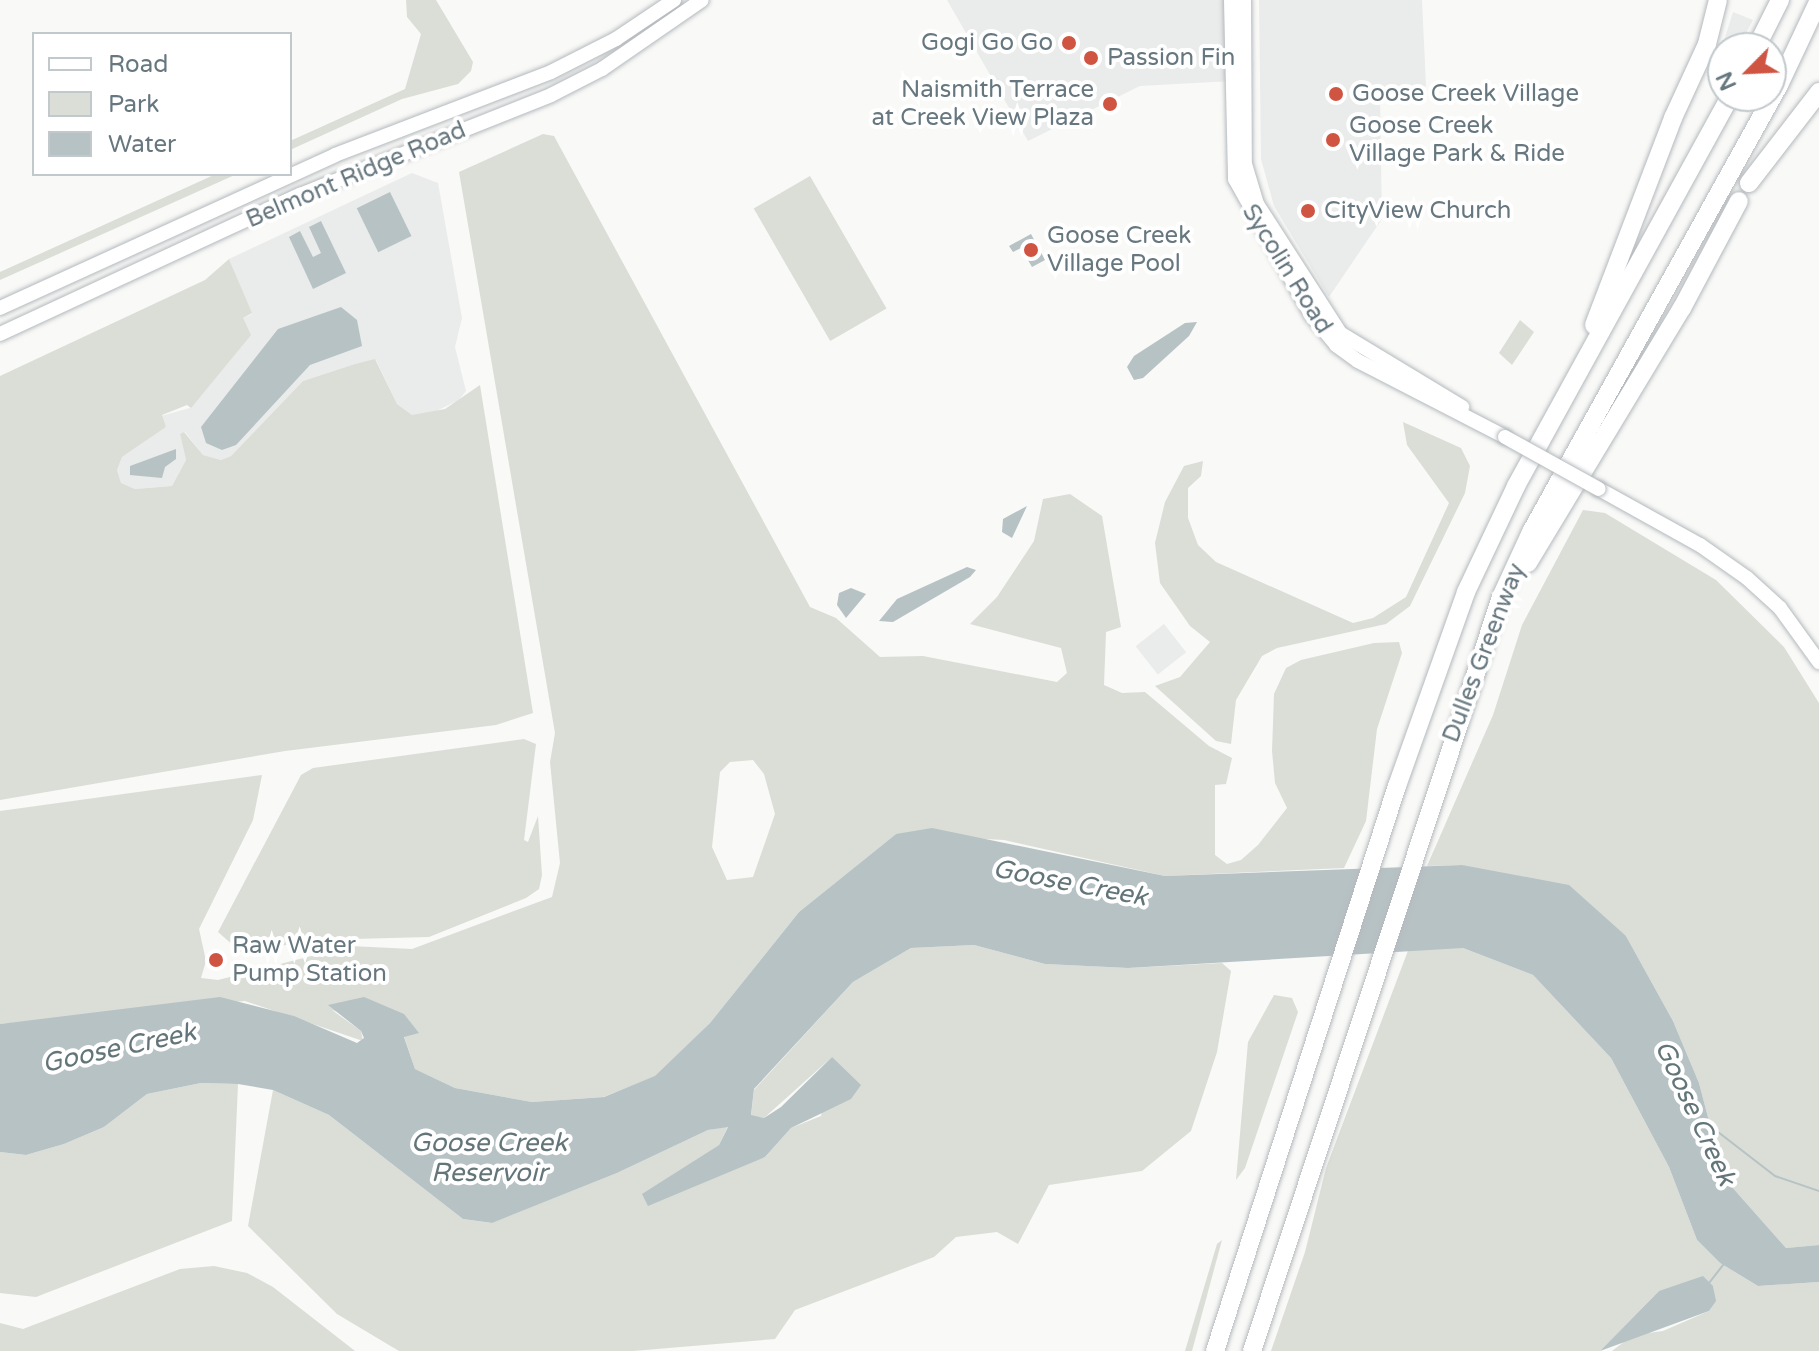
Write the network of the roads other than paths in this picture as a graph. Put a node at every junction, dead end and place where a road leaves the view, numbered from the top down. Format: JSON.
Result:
{"nodes":[{"id":1,"x":674,"y":0,"type":"edge"},
{"id":2,"x":702,"y":0,"type":"edge"},
{"id":3,"x":1231,"y":0,"type":"edge"},
{"id":4,"x":1244,"y":0,"type":"edge"},
{"id":5,"x":1718,"y":0,"type":"edge"},
{"id":6,"x":1780,"y":0,"type":"edge"},
{"id":7,"x":1819,"y":0,"type":"edge"},
{"id":8,"x":1764,"y":32,"type":"edge"},
{"id":9,"x":1691,"y":78,"type":"junction"},
{"id":10,"x":1819,"y":92,"type":"edge"},
{"id":11,"x":1684,"y":112,"type":"dead end"},
{"id":12,"x":1721,"y":112,"type":"edge"},
{"id":13,"x":292,"y":175,"type":"edge"},
{"id":14,"x":289,"y":176,"type":"edge"},
{"id":15,"x":1751,"y":185,"type":"dead end"},
{"id":16,"x":239,"y":198,"type":"junction"},
{"id":17,"x":1742,"y":202,"type":"dead end"},
{"id":18,"x":222,"y":231,"type":"junction"},
{"id":19,"x":0,"y":308,"type":"edge"},
{"id":20,"x":0,"y":334,"type":"edge"},
{"id":21,"x":1567,"y":394,"type":"junction"},
{"id":22,"x":1505,"y":437,"type":"junction"},
{"id":23,"x":1488,"y":640,"type":"junction"},
{"id":24,"x":1819,"y":662,"type":"edge"},
{"id":25,"x":1215,"y":1351,"type":"edge"},
{"id":26,"x":1252,"y":1351,"type":"edge"}],
"edges":[{"from":1,"to":13,"type":"main road","name":"Belmont Ridge Road"},
{"from":2,"to":18,"type":"main road","name":"Belmont Ridge Road"},
{"from":3,"to":22,"type":"main road","name":"Sycolin Road"},
{"from":4,"to":22,"type":"main road","name":"Sycolin Road"},
{"from":5,"to":9,"type":"highway"},
{"from":6,"to":8,"type":"highway"},
{"from":7,"to":23,"type":"highway","name":"Dulles Greenway"},
{"from":9,"to":11,"type":"highway"},
{"from":9,"to":21,"type":"highway"},
{"from":10,"to":15,"type":"highway"},
{"from":12,"to":21,"type":"highway","name":"Dulles Greenway"},
{"from":14,"to":16,"type":"main road","name":"Belmont Ridge Road"},
{"from":16,"to":18,"type":"main road"},
{"from":16,"to":19,"type":"main road","name":"Belmont Ridge Road"},
{"from":17,"to":23,"type":"highway"},
{"from":18,"to":20,"type":"main road","name":"Belmont Ridge Road"},
{"from":21,"to":25,"type":"highway","name":"Dulles Greenway"},
{"from":22,"to":24,"type":"main road","name":"Sycolin Road","bridge":true},
{"from":23,"to":26,"type":"highway","name":"Dulles Greenway"}]}
